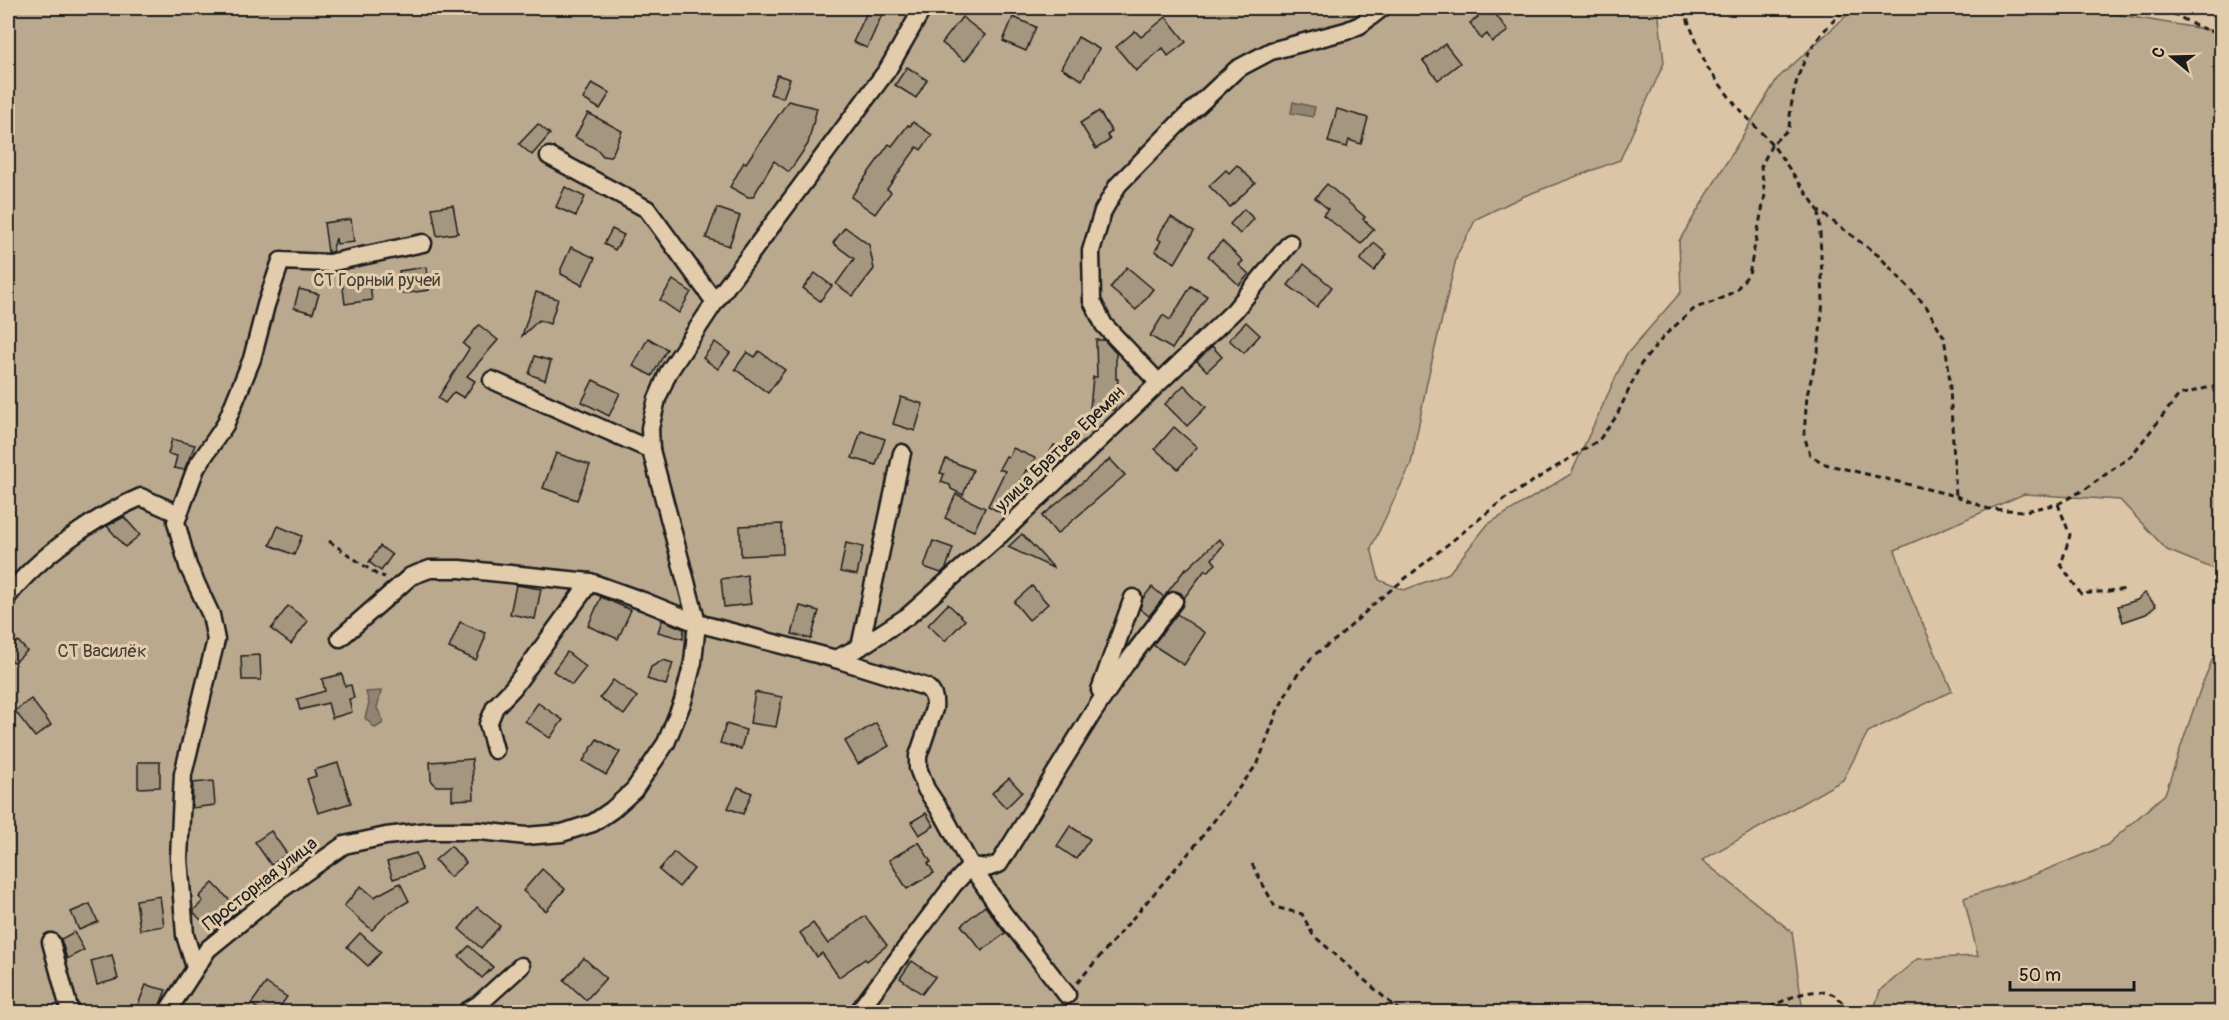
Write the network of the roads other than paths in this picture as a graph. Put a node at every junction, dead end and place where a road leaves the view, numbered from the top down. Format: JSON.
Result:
{"nodes":[{"id":1,"x":923,"y":8,"type":"edge"},
{"id":2,"x":1382,"y":8,"type":"edge"},
{"id":3,"x":549,"y":156,"type":"dead end"},
{"id":4,"x":423,"y":243,"type":"dead end"},
{"id":5,"x":1290,"y":243,"type":"dead end"},
{"id":6,"x":715,"y":302,"type":"junction"},
{"id":7,"x":492,"y":380,"type":"dead end"},
{"id":8,"x":1158,"y":382,"type":"junction"},
{"id":9,"x":651,"y":450,"type":"junction"},
{"id":10,"x":902,"y":453,"type":"dead end"},
{"id":11,"x":179,"y":514,"type":"junction"},
{"id":12,"x":590,"y":582,"type":"junction"},
{"id":13,"x":8,"y":596,"type":"edge"},
{"id":14,"x":1134,"y":598,"type":"dead end"},
{"id":15,"x":1174,"y":601,"type":"dead end"},
{"id":16,"x":697,"y":623,"type":"junction"},
{"id":17,"x":340,"y":638,"type":"dead end"},
{"id":18,"x":860,"y":647,"type":"junction"},
{"id":19,"x":836,"y":659,"type":"junction"},
{"id":20,"x":1092,"y":714,"type":"junction"},
{"id":21,"x":495,"y":750,"type":"dead end"},
{"id":22,"x":971,"y":867,"type":"junction"},
{"id":23,"x":51,"y":942,"type":"dead end"},
{"id":24,"x":521,"y":966,"type":"dead end"},
{"id":25,"x":195,"y":967,"type":"junction"},
{"id":26,"x":1068,"y":994,"type":"road end"},
{"id":27,"x":70,"y":1012,"type":"edge"},
{"id":28,"x":167,"y":1012,"type":"edge"},
{"id":29,"x":466,"y":1012,"type":"edge"},
{"id":30,"x":858,"y":1012,"type":"edge"}],
"edges":[{"from":1,"to":6,"type":"street"},
{"from":2,"to":8,"type":"street"},
{"from":3,"to":6,"type":"street"},
{"from":4,"to":11,"type":"street"},
{"from":5,"to":8,"type":"street","name":"улица Братьев Еремян"},
{"from":6,"to":9,"type":"street"},
{"from":7,"to":9,"type":"street"},
{"from":8,"to":18,"type":"street","name":"улица Братьев Еремян"},
{"from":9,"to":16,"type":"street"},
{"from":10,"to":18,"type":"street"},
{"from":11,"to":13,"type":"street"},
{"from":11,"to":25,"type":"street"},
{"from":12,"to":16,"type":"street"},
{"from":12,"to":17,"type":"street"},
{"from":12,"to":21,"type":"street"},
{"from":14,"to":20,"type":"street"},
{"from":15,"to":20,"type":"street"},
{"from":16,"to":19,"type":"street"},
{"from":16,"to":25,"type":"street","name":"Просторная улица"},
{"from":18,"to":19,"type":"street","name":"улица Братьев Еремян"},
{"from":19,"to":22,"type":"street"},
{"from":20,"to":22,"type":"street"},
{"from":22,"to":26,"type":"street"},
{"from":22,"to":30,"type":"street"},
{"from":23,"to":27,"type":"street"},
{"from":24,"to":29,"type":"street"},
{"from":25,"to":28,"type":"street","name":"Просторная улица"}]}
